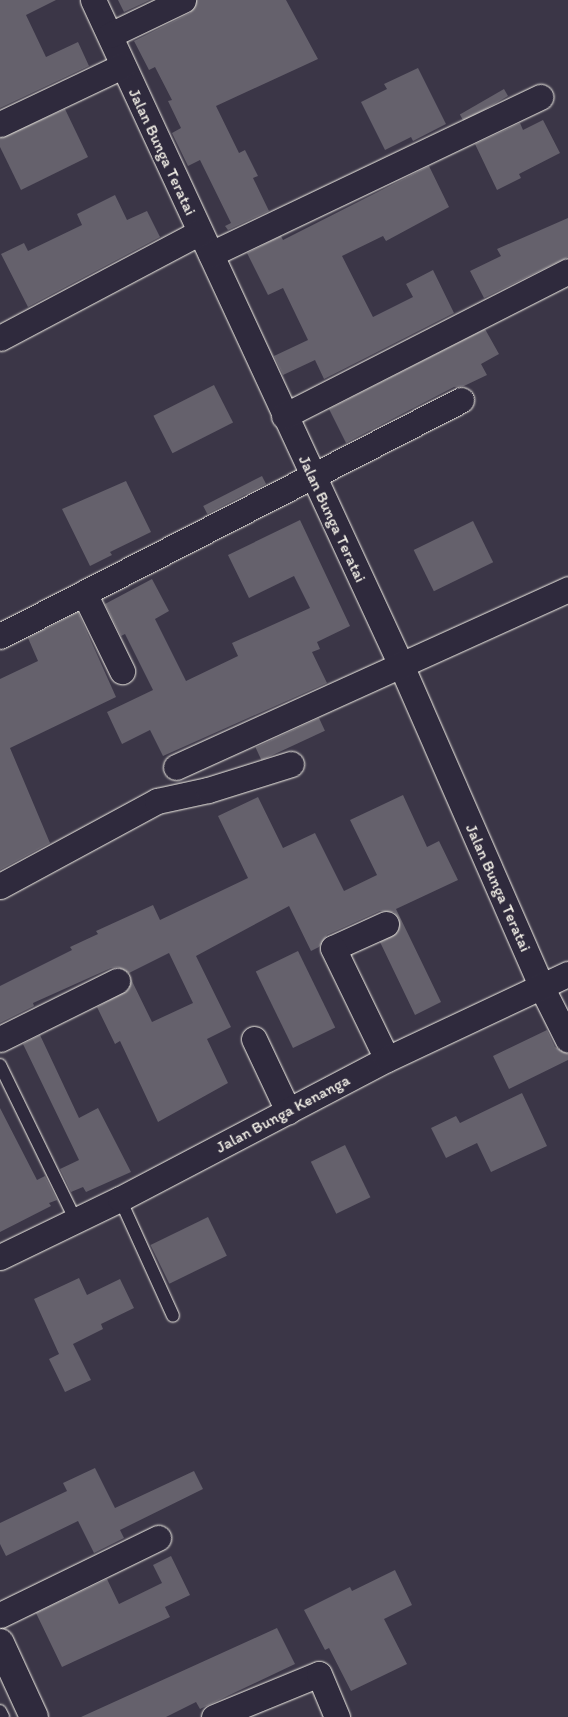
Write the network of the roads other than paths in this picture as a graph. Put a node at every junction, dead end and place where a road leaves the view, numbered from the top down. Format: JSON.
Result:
{"nodes":[{"id":1,"x":93,"y":0,"type":"edge"},
{"id":2,"x":184,"y":0,"type":"edge"},
{"id":3,"x":110,"y":36,"type":"junction"},
{"id":4,"x":122,"y":66,"type":"junction"},
{"id":5,"x":540,"y":97,"type":"dead end"},
{"id":6,"x":0,"y":124,"type":"edge"},
{"id":7,"x":206,"y":243,"type":"junction"},
{"id":8,"x":568,"y":271,"type":"edge"},
{"id":9,"x":0,"y":338,"type":"edge"},
{"id":10,"x":461,"y":400,"type":"dead end"},
{"id":11,"x":284,"y":416,"type":"junction"},
{"id":12,"x":311,"y":476,"type":"junction"},
{"id":13,"x":568,"y":589,"type":"edge"},
{"id":14,"x":84,"y":593,"type":"junction"},
{"id":15,"x":0,"y":636,"type":"edge"},
{"id":16,"x":400,"y":666,"type":"junction"},
{"id":17,"x":122,"y":672,"type":"dead end"},
{"id":18,"x":291,"y":764,"type":"dead end"},
{"id":19,"x":176,"y":767,"type":"dead end"},
{"id":20,"x":0,"y":886,"type":"edge"},
{"id":21,"x":386,"y":924,"type":"dead end"},
{"id":22,"x":568,"y":974,"type":"edge"},
{"id":23,"x":117,"y":980,"type":"dead end"},
{"id":24,"x":541,"y":986,"type":"junction"},
{"id":25,"x":0,"y":1039,"type":"edge"},
{"id":26,"x":254,"y":1039,"type":"dead end"},
{"id":27,"x":568,"y":1040,"type":"edge"},
{"id":28,"x":388,"y":1059,"type":"junction"},
{"id":29,"x":0,"y":1065,"type":"edge"},
{"id":30,"x":288,"y":1111,"type":"junction"},
{"id":31,"x":120,"y":1199,"type":"junction"},
{"id":32,"x":76,"y":1221,"type":"junction"},
{"id":33,"x":0,"y":1257,"type":"edge"},
{"id":34,"x":172,"y":1316,"type":"dead end"},
{"id":35,"x":158,"y":1538,"type":"dead end"},
{"id":36,"x":0,"y":1615,"type":"edge"},
{"id":37,"x":2,"y":1653,"type":"edge"},
{"id":38,"x":0,"y":1711,"type":"edge"},
{"id":39,"x":28,"y":1716,"type":"edge"},
{"id":40,"x":3,"y":1717,"type":"edge"},
{"id":41,"x":214,"y":1717,"type":"edge"},
{"id":42,"x":337,"y":1717,"type":"edge"}],
"edges":[{"from":1,"to":3,"type":"street","name":"Jalan Bunga Teratai"},
{"from":2,"to":3,"type":"street"},
{"from":3,"to":4,"type":"street","name":"Jalan Bunga Teratai"},
{"from":4,"to":6,"type":"street"},
{"from":4,"to":7,"type":"street","name":"Jalan Bunga Teratai"},
{"from":5,"to":7,"type":"street"},
{"from":7,"to":9,"type":"street"},
{"from":7,"to":11,"type":"street","name":"Jalan Bunga Teratai"},
{"from":8,"to":11,"type":"street"},
{"from":10,"to":12,"type":"street"},
{"from":11,"to":12,"type":"street","name":"Jalan Bunga Teratai"},
{"from":12,"to":14,"type":"street"},
{"from":12,"to":16,"type":"street","name":"Jalan Bunga Teratai"},
{"from":13,"to":16,"type":"street"},
{"from":14,"to":15,"type":"street"},
{"from":14,"to":17,"type":"street"},
{"from":16,"to":19,"type":"street"},
{"from":16,"to":24,"type":"street","name":"Jalan Bunga Teratai"},
{"from":18,"to":20,"type":"street"},
{"from":21,"to":28,"type":"street"},
{"from":22,"to":24,"type":"street","name":"Jalan Bunga Kenanga"},
{"from":23,"to":25,"type":"street"},
{"from":24,"to":27,"type":"street","name":"Jalan Bunga Teratai"},
{"from":24,"to":28,"type":"street","name":"Jalan Bunga Kenanga"},
{"from":26,"to":30,"type":"street"},
{"from":28,"to":30,"type":"street","name":"Jalan Bunga Kenanga"},
{"from":29,"to":32,"type":"lane"},
{"from":30,"to":31,"type":"street","name":"Jalan Bunga Kenanga"},
{"from":31,"to":32,"type":"street","name":"Jalan Bunga Kenanga"},
{"from":31,"to":34,"type":"lane"},
{"from":32,"to":33,"type":"street","name":"Jalan Bunga Kenanga"},
{"from":35,"to":36,"type":"street"},
{"from":37,"to":39,"type":"street"},
{"from":38,"to":40,"type":"lane"},
{"from":41,"to":42,"type":"street"}]}
